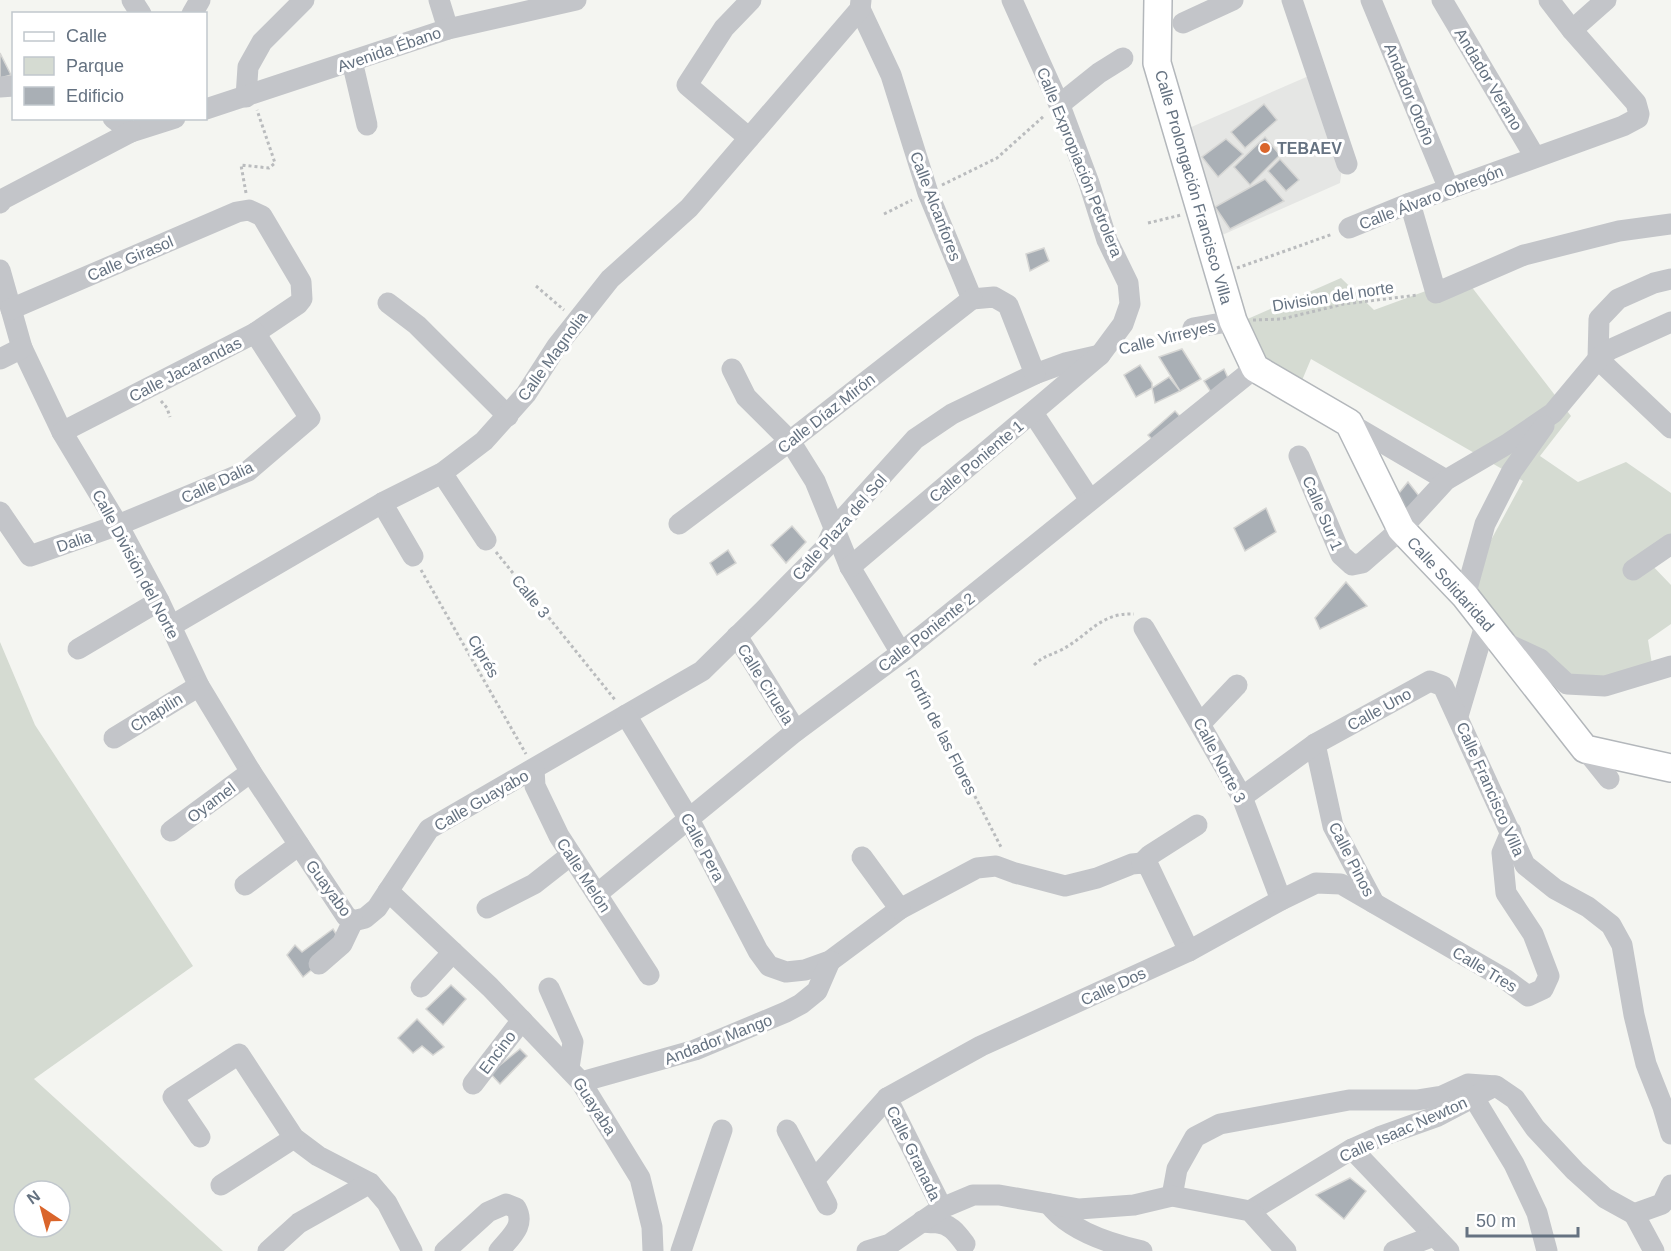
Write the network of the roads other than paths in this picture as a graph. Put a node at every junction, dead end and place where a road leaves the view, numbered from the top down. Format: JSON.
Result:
{"nodes":[{"id":1,"x":304,"y":0,"type":"edge"},
{"id":2,"x":439,"y":0,"type":"edge"},
{"id":3,"x":576,"y":0,"type":"edge"},
{"id":4,"x":751,"y":0,"type":"edge"},
{"id":5,"x":1012,"y":0,"type":"edge"},
{"id":6,"x":1158,"y":0,"type":"edge"},
{"id":7,"x":1233,"y":0,"type":"edge"},
{"id":8,"x":1292,"y":0,"type":"edge"},
{"id":9,"x":1371,"y":0,"type":"edge"},
{"id":10,"x":1442,"y":0,"type":"edge"},
{"id":11,"x":1549,"y":0,"type":"edge"},
{"id":12,"x":1606,"y":0,"type":"edge"},
{"id":13,"x":860,"y":4,"type":"edge"},
{"id":14,"x":1183,"y":23,"type":"dead end"},
{"id":15,"x":448,"y":29,"type":"junction"},
{"id":16,"x":1572,"y":30,"type":"junction"},
{"id":17,"x":1123,"y":58,"type":"dead end"},
{"id":18,"x":352,"y":61,"type":"junction"},
{"id":19,"x":246,"y":97,"type":"junction"},
{"id":20,"x":1059,"y":105,"type":"junction"},
{"id":21,"x":207,"y":109,"type":"edge"},
{"id":22,"x":116,"y":120,"type":"edge"},
{"id":23,"x":169,"y":120,"type":"edge"},
{"id":24,"x":367,"y":125,"type":"dead end"},
{"id":25,"x":131,"y":132,"type":"junction"},
{"id":26,"x":749,"y":138,"type":"junction"},
{"id":27,"x":1536,"y":158,"type":"junction"},
{"id":28,"x":1347,"y":164,"type":"dead end"},
{"id":29,"x":1449,"y":189,"type":"junction"},
{"id":30,"x":1,"y":198,"type":"edge"},
{"id":31,"x":1410,"y":203,"type":"junction"},
{"id":32,"x":1668,"y":222,"type":"edge"},
{"id":33,"x":1349,"y":228,"type":"road end"},
{"id":34,"x":0,"y":270,"type":"edge"},
{"id":35,"x":1671,"y":279,"type":"edge"},
{"id":36,"x":302,"y":299,"type":"joint"},
{"id":37,"x":972,"y":299,"type":"junction"},
{"id":38,"x":388,"y":303,"type":"dead end"},
{"id":39,"x":11,"y":309,"type":"junction"},
{"id":40,"x":1233,"y":321,"type":"junction"},
{"id":41,"x":1671,"y":322,"type":"edge"},
{"id":42,"x":1192,"y":328,"type":"road end"},
{"id":43,"x":255,"y":333,"type":"junction"},
{"id":44,"x":22,"y":348,"type":"junction"},
{"id":45,"x":1100,"y":355,"type":"junction"},
{"id":46,"x":0,"y":359,"type":"edge"},
{"id":47,"x":1598,"y":359,"type":"junction"},
{"id":48,"x":1256,"y":368,"type":"junction"},
{"id":49,"x":732,"y":369,"type":"dead end"},
{"id":50,"x":1035,"y":374,"type":"junction"},
{"id":51,"x":1033,"y":413,"type":"junction"},
{"id":52,"x":1553,"y":413,"type":"junction"},
{"id":53,"x":508,"y":416,"type":"junction"},
{"id":54,"x":1348,"y":423,"type":"junction"},
{"id":55,"x":1671,"y":428,"type":"edge"},
{"id":56,"x":62,"y":432,"type":"junction"},
{"id":57,"x":790,"y":441,"type":"junction"},
{"id":58,"x":1299,"y":456,"type":"dead end"},
{"id":59,"x":441,"y":473,"type":"junction"},
{"id":60,"x":1446,"y":480,"type":"junction"},
{"id":61,"x":1090,"y":500,"type":"junction"},
{"id":62,"x":382,"y":503,"type":"junction"},
{"id":63,"x":0,"y":512,"type":"edge"},
{"id":64,"x":118,"y":525,"type":"junction"},
{"id":65,"x":679,"y":525,"type":"dead end"},
{"id":66,"x":834,"y":529,"type":"junction"},
{"id":67,"x":1401,"y":529,"type":"junction"},
{"id":68,"x":486,"y":540,"type":"road end"},
{"id":69,"x":1671,"y":544,"type":"edge"},
{"id":70,"x":413,"y":556,"type":"road end"},
{"id":71,"x":850,"y":567,"type":"junction"},
{"id":72,"x":1634,"y":570,"type":"dead end"},
{"id":73,"x":1465,"y":596,"type":"junction"},
{"id":74,"x":159,"y":601,"type":"junction"},
{"id":75,"x":171,"y":626,"type":"junction"},
{"id":76,"x":1144,"y":628,"type":"road end"},
{"id":77,"x":1493,"y":631,"type":"junction"},
{"id":78,"x":737,"y":636,"type":"junction"},
{"id":79,"x":78,"y":649,"type":"dead end"},
{"id":80,"x":901,"y":653,"type":"junction"},
{"id":81,"x":1671,"y":666,"type":"edge"},
{"id":82,"x":199,"y":686,"type":"junction"},
{"id":83,"x":1237,"y":686,"type":"dead end"},
{"id":84,"x":626,"y":715,"type":"junction"},
{"id":85,"x":1458,"y":716,"type":"junction"},
{"id":86,"x":1201,"y":723,"type":"junction"},
{"id":87,"x":796,"y":731,"type":"junction"},
{"id":88,"x":114,"y":738,"type":"dead end"},
{"id":89,"x":1316,"y":744,"type":"junction"},
{"id":90,"x":1585,"y":749,"type":"junction"},
{"id":91,"x":1671,"y":768,"type":"edge"},
{"id":92,"x":534,"y":769,"type":"junction"},
{"id":93,"x":251,"y":772,"type":"junction"},
{"id":94,"x":1609,"y":779,"type":"dead end"},
{"id":95,"x":1242,"y":797,"type":"junction"},
{"id":96,"x":689,"y":819,"type":"junction"},
{"id":97,"x":1197,"y":825,"type":"dead end"},
{"id":98,"x":171,"y":831,"type":"dead end"},
{"id":99,"x":1511,"y":832,"type":"junction"},
{"id":100,"x":299,"y":845,"type":"junction"},
{"id":101,"x":571,"y":855,"type":"junction"},
{"id":102,"x":862,"y":857,"type":"dead end"},
{"id":103,"x":1142,"y":863,"type":"junction"},
{"id":104,"x":1341,"y":884,"type":"joint"},
{"id":105,"x":245,"y":885,"type":"dead end"},
{"id":106,"x":388,"y":891,"type":"junction"},
{"id":107,"x":597,"y":894,"type":"junction"},
{"id":108,"x":1281,"y":900,"type":"junction"},
{"id":109,"x":1375,"y":904,"type":"junction"},
{"id":110,"x":487,"y":908,"type":"dead end"},
{"id":111,"x":900,"y":909,"type":"junction"},
{"id":112,"x":353,"y":921,"type":"junction"},
{"id":113,"x":1189,"y":951,"type":"junction"},
{"id":114,"x":453,"y":952,"type":"junction"},
{"id":115,"x":830,"y":961,"type":"junction"},
{"id":116,"x":319,"y":964,"type":"dead end"},
{"id":117,"x":649,"y":975,"type":"dead end"},
{"id":118,"x":421,"y":987,"type":"dead end"},
{"id":119,"x":549,"y":988,"type":"dead end"},
{"id":120,"x":522,"y":1020,"type":"junction"},
{"id":121,"x":575,"y":1075,"type":"junction"},
{"id":122,"x":473,"y":1084,"type":"dead end"},
{"id":123,"x":1496,"y":1086,"type":"junction"},
{"id":124,"x":887,"y":1098,"type":"junction"},
{"id":125,"x":1474,"y":1098,"type":"junction"},
{"id":126,"x":1670,"y":1125,"type":"edge"},
{"id":127,"x":722,"y":1130,"type":"dead end"},
{"id":128,"x":787,"y":1130,"type":"dead end"},
{"id":129,"x":200,"y":1137,"type":"dead end"},
{"id":130,"x":294,"y":1138,"type":"junction"},
{"id":131,"x":1352,"y":1149,"type":"junction"},
{"id":132,"x":814,"y":1180,"type":"junction"},
{"id":133,"x":370,"y":1183,"type":"junction"},
{"id":134,"x":221,"y":1185,"type":"dead end"},
{"id":135,"x":1671,"y":1185,"type":"edge"},
{"id":136,"x":1172,"y":1196,"type":"junction"},
{"id":137,"x":1049,"y":1204,"type":"junction"},
{"id":138,"x":827,"y":1205,"type":"dead end"},
{"id":139,"x":942,"y":1208,"type":"junction"},
{"id":140,"x":1250,"y":1211,"type":"junction"},
{"id":141,"x":1634,"y":1214,"type":"junction"},
{"id":142,"x":922,"y":1221,"type":"junction"},
{"id":143,"x":1434,"y":1236,"type":"junction"},
{"id":144,"x":965,"y":1244,"type":"dead end"},
{"id":145,"x":268,"y":1251,"type":"edge"},
{"id":146,"x":412,"y":1251,"type":"edge"},
{"id":147,"x":445,"y":1251,"type":"edge"},
{"id":148,"x":499,"y":1251,"type":"edge"},
{"id":149,"x":653,"y":1251,"type":"edge"},
{"id":150,"x":681,"y":1251,"type":"edge"},
{"id":151,"x":867,"y":1251,"type":"edge"},
{"id":152,"x":1142,"y":1251,"type":"edge"},
{"id":153,"x":1286,"y":1251,"type":"edge"},
{"id":154,"x":1394,"y":1251,"type":"edge"},
{"id":155,"x":1449,"y":1251,"type":"edge"},
{"id":156,"x":1547,"y":1251,"type":"edge"},
{"id":157,"x":1654,"y":1251,"type":"edge"}],
"edges":[{"from":1,"to":19,"type":"street"},
{"from":2,"to":15,"type":"street"},
{"from":3,"to":15,"type":"street","name":"Avenida Ébano"},
{"from":4,"to":26,"type":"street"},
{"from":5,"to":20,"type":"street","name":"Calle Expropiación Petrolera"},
{"from":6,"to":40,"type":"main road","name":"Calle Prolongación Francisco Villa"},
{"from":7,"to":14,"type":"street"},
{"from":8,"to":28,"type":"street"},
{"from":9,"to":29,"type":"street","name":"Andador Otoño"},
{"from":10,"to":27,"type":"street","name":"Andador Verano"},
{"from":11,"to":16,"type":"street"},
{"from":12,"to":16,"type":"street"},
{"from":13,"to":26,"type":"street","name":"Calle Magnolia"},
{"from":13,"to":37,"type":"street","name":"Calle Alcanfores"},
{"from":15,"to":18,"type":"street","name":"Avenida Ébano"},
{"from":16,"to":27,"type":"street","name":"Calle Álvaro Obregón"},
{"from":17,"to":20,"type":"street"},
{"from":18,"to":19,"type":"street","name":"Avenida Ébano"},
{"from":18,"to":24,"type":"street"},
{"from":19,"to":21,"type":"street","name":"Avenida Ébano"},
{"from":20,"to":45,"type":"street","name":"Calle Expropiación Petrolera"},
{"from":22,"to":25,"type":"street"},
{"from":23,"to":25,"type":"street"},
{"from":25,"to":30,"type":"street"},
{"from":26,"to":53,"type":"street","name":"Calle Magnolia"},
{"from":27,"to":29,"type":"street","name":"Calle Álvaro Obregón"},
{"from":29,"to":31,"type":"street","name":"Calle Álvaro Obregón"},
{"from":31,"to":32,"type":"street"},
{"from":31,"to":33,"type":"street","name":"Calle Álvaro Obregón"},
{"from":34,"to":39,"type":"street","name":"Calle División del Norte"},
{"from":35,"to":47,"type":"street"},
{"from":36,"to":39,"type":"street","name":"Calle Girasol"},
{"from":36,"to":43,"type":"street","name":"Calle Jacarandas"},
{"from":37,"to":50,"type":"street"},
{"from":37,"to":57,"type":"street","name":"Calle Díaz Mirón"},
{"from":38,"to":53,"type":"street"},
{"from":39,"to":44,"type":"street","name":"Calle División del Norte"},
{"from":40,"to":42,"type":"street","name":"Calle Virreyes"},
{"from":40,"to":48,"type":"main road","name":"Calle Prolongación Francisco Villa"},
{"from":41,"to":47,"type":"street"},
{"from":43,"to":56,"type":"street","name":"Calle Jacarandas"},
{"from":43,"to":64,"type":"street","name":"Calle Dalia"},
{"from":44,"to":46,"type":"street"},
{"from":44,"to":56,"type":"street","name":"Calle División del Norte"},
{"from":45,"to":50,"type":"street","name":"Calle Plaza del Sol"},
{"from":45,"to":51,"type":"street","name":"Calle Poniente 1"},
{"from":47,"to":52,"type":"street"},
{"from":47,"to":55,"type":"street"},
{"from":48,"to":54,"type":"main road"},
{"from":48,"to":61,"type":"street","name":"Calle Poniente 2"},
{"from":49,"to":57,"type":"street","name":"Fortín de las Flores"},
{"from":50,"to":66,"type":"street","name":"Calle Plaza del Sol"},
{"from":51,"to":61,"type":"street"},
{"from":51,"to":71,"type":"street","name":"Calle Poniente 1"},
{"from":52,"to":60,"type":"street"},
{"from":52,"to":73,"type":"street"},
{"from":53,"to":59,"type":"street","name":"Calle Magnolia"},
{"from":54,"to":60,"type":"street"},
{"from":54,"to":67,"type":"main road","name":"Calle Solidaridad"},
{"from":56,"to":64,"type":"street","name":"Calle División del Norte"},
{"from":57,"to":65,"type":"street","name":"Calle Díaz Mirón"},
{"from":57,"to":66,"type":"street","name":"Fortín de las Flores"},
{"from":58,"to":67,"type":"street","name":"Calle Sur 1"},
{"from":59,"to":62,"type":"street","name":"Calle Magnolia"},
{"from":59,"to":68,"type":"street"},
{"from":60,"to":67,"type":"street"},
{"from":61,"to":80,"type":"street","name":"Calle Poniente 2"},
{"from":62,"to":70,"type":"street"},
{"from":62,"to":75,"type":"street","name":"Calle Magnolia"},
{"from":63,"to":64,"type":"street","name":"Dalia"},
{"from":64,"to":74,"type":"street","name":"Calle División del Norte"},
{"from":66,"to":71,"type":"street","name":"Fortín de las Flores"},
{"from":66,"to":78,"type":"street","name":"Calle Plaza del Sol"},
{"from":67,"to":73,"type":"main road","name":"Calle Solidaridad"},
{"from":69,"to":72,"type":"street"},
{"from":71,"to":80,"type":"street","name":"Fortín de las Flores"},
{"from":73,"to":77,"type":"main road","name":"Calle Solidaridad"},
{"from":74,"to":75,"type":"street","name":"Calle División del Norte"},
{"from":74,"to":79,"type":"street"},
{"from":75,"to":82,"type":"street","name":"Calle División del Norte"},
{"from":76,"to":86,"type":"street","name":"Calle Norte 3"},
{"from":77,"to":81,"type":"street"},
{"from":77,"to":85,"type":"street","name":"Calle Francisco Villa"},
{"from":77,"to":90,"type":"main road","name":"Calle Solidaridad"},
{"from":78,"to":84,"type":"street","name":"Calle Plaza del Sol"},
{"from":78,"to":87,"type":"street","name":"Calle Ciruela"},
{"from":80,"to":87,"type":"street","name":"Calle Poniente 2"},
{"from":82,"to":88,"type":"street","name":"Chapilin"},
{"from":82,"to":93,"type":"street","name":"Calle División del Norte"},
{"from":83,"to":86,"type":"street"},
{"from":84,"to":92,"type":"street","name":"Calle Plaza del Sol"},
{"from":84,"to":96,"type":"street","name":"Calle Pera"},
{"from":85,"to":89,"type":"street","name":"Calle Uno"},
{"from":85,"to":99,"type":"street","name":"Calle Francisco Villa"},
{"from":86,"to":95,"type":"street","name":"Calle Norte 3"},
{"from":87,"to":96,"type":"street","name":"Calle Poniente 2"},
{"from":89,"to":95,"type":"street","name":"Calle Uno"},
{"from":89,"to":109,"type":"street","name":"Calle Pinos"},
{"from":90,"to":91,"type":"main road"},
{"from":90,"to":94,"type":"street"},
{"from":92,"to":101,"type":"street","name":"Calle Melón"},
{"from":92,"to":106,"type":"street","name":"Calle Guayabo"},
{"from":93,"to":98,"type":"street","name":"Oyamel"},
{"from":93,"to":100,"type":"street","name":"Calle División del Norte"},
{"from":95,"to":108,"type":"street","name":"Calle Norte 3"},
{"from":96,"to":107,"type":"street","name":"Calle Poniente 2"},
{"from":96,"to":115,"type":"street","name":"Calle Pera"},
{"from":97,"to":103,"type":"street"},
{"from":99,"to":109,"type":"street","name":"Calle Tres"},
{"from":99,"to":126,"type":"street","name":"Calle Francisco Villa"},
{"from":100,"to":105,"type":"street"},
{"from":100,"to":112,"type":"street","name":"Guayabo"},
{"from":101,"to":107,"type":"street","name":"Calle Melón"},
{"from":101,"to":110,"type":"street"},
{"from":102,"to":111,"type":"street"},
{"from":103,"to":111,"type":"street"},
{"from":103,"to":113,"type":"street"},
{"from":104,"to":108,"type":"street","name":"Calle Dos"},
{"from":104,"to":109,"type":"street","name":"Calle Tres"},
{"from":106,"to":112,"type":"street","name":"Guayabo"},
{"from":106,"to":114,"type":"street","name":"Guayaba"},
{"from":107,"to":117,"type":"street","name":"Calle Melón"},
{"from":108,"to":113,"type":"street","name":"Calle Dos"},
{"from":111,"to":115,"type":"street"},
{"from":112,"to":116,"type":"street"},
{"from":113,"to":124,"type":"street","name":"Calle Dos"},
{"from":114,"to":118,"type":"street"},
{"from":114,"to":120,"type":"street","name":"Guayaba"},
{"from":115,"to":121,"type":"street","name":"Andador Mango"},
{"from":119,"to":121,"type":"street"},
{"from":120,"to":121,"type":"street","name":"Guayaba"},
{"from":120,"to":122,"type":"street","name":"Encino"},
{"from":121,"to":149,"type":"street","name":"Guayaba"},
{"from":123,"to":125,"type":"street","name":"Calle Isaac Newton"},
{"from":123,"to":136,"type":"street"},
{"from":123,"to":141,"type":"street"},
{"from":124,"to":132,"type":"street"},
{"from":124,"to":139,"type":"street","name":"Calle Granada"},
{"from":125,"to":131,"type":"street","name":"Calle Isaac Newton"},
{"from":125,"to":156,"type":"street"},
{"from":127,"to":150,"type":"street"},
{"from":128,"to":132,"type":"street"},
{"from":129,"to":130,"type":"street"},
{"from":130,"to":133,"type":"street"},
{"from":130,"to":134,"type":"street"},
{"from":131,"to":140,"type":"street","name":"Calle Isaac Newton"},
{"from":131,"to":143,"type":"street"},
{"from":132,"to":138,"type":"street"},
{"from":133,"to":145,"type":"street"},
{"from":133,"to":146,"type":"street"},
{"from":135,"to":141,"type":"street"},
{"from":136,"to":137,"type":"street"},
{"from":136,"to":140,"type":"street"},
{"from":137,"to":139,"type":"street"},
{"from":137,"to":152,"type":"street"},
{"from":139,"to":142,"type":"street"},
{"from":140,"to":153,"type":"street"},
{"from":141,"to":157,"type":"street"},
{"from":142,"to":144,"type":"street"},
{"from":142,"to":151,"type":"street"},
{"from":143,"to":154,"type":"street"},
{"from":143,"to":155,"type":"street"},
{"from":147,"to":148,"type":"street"}]}
